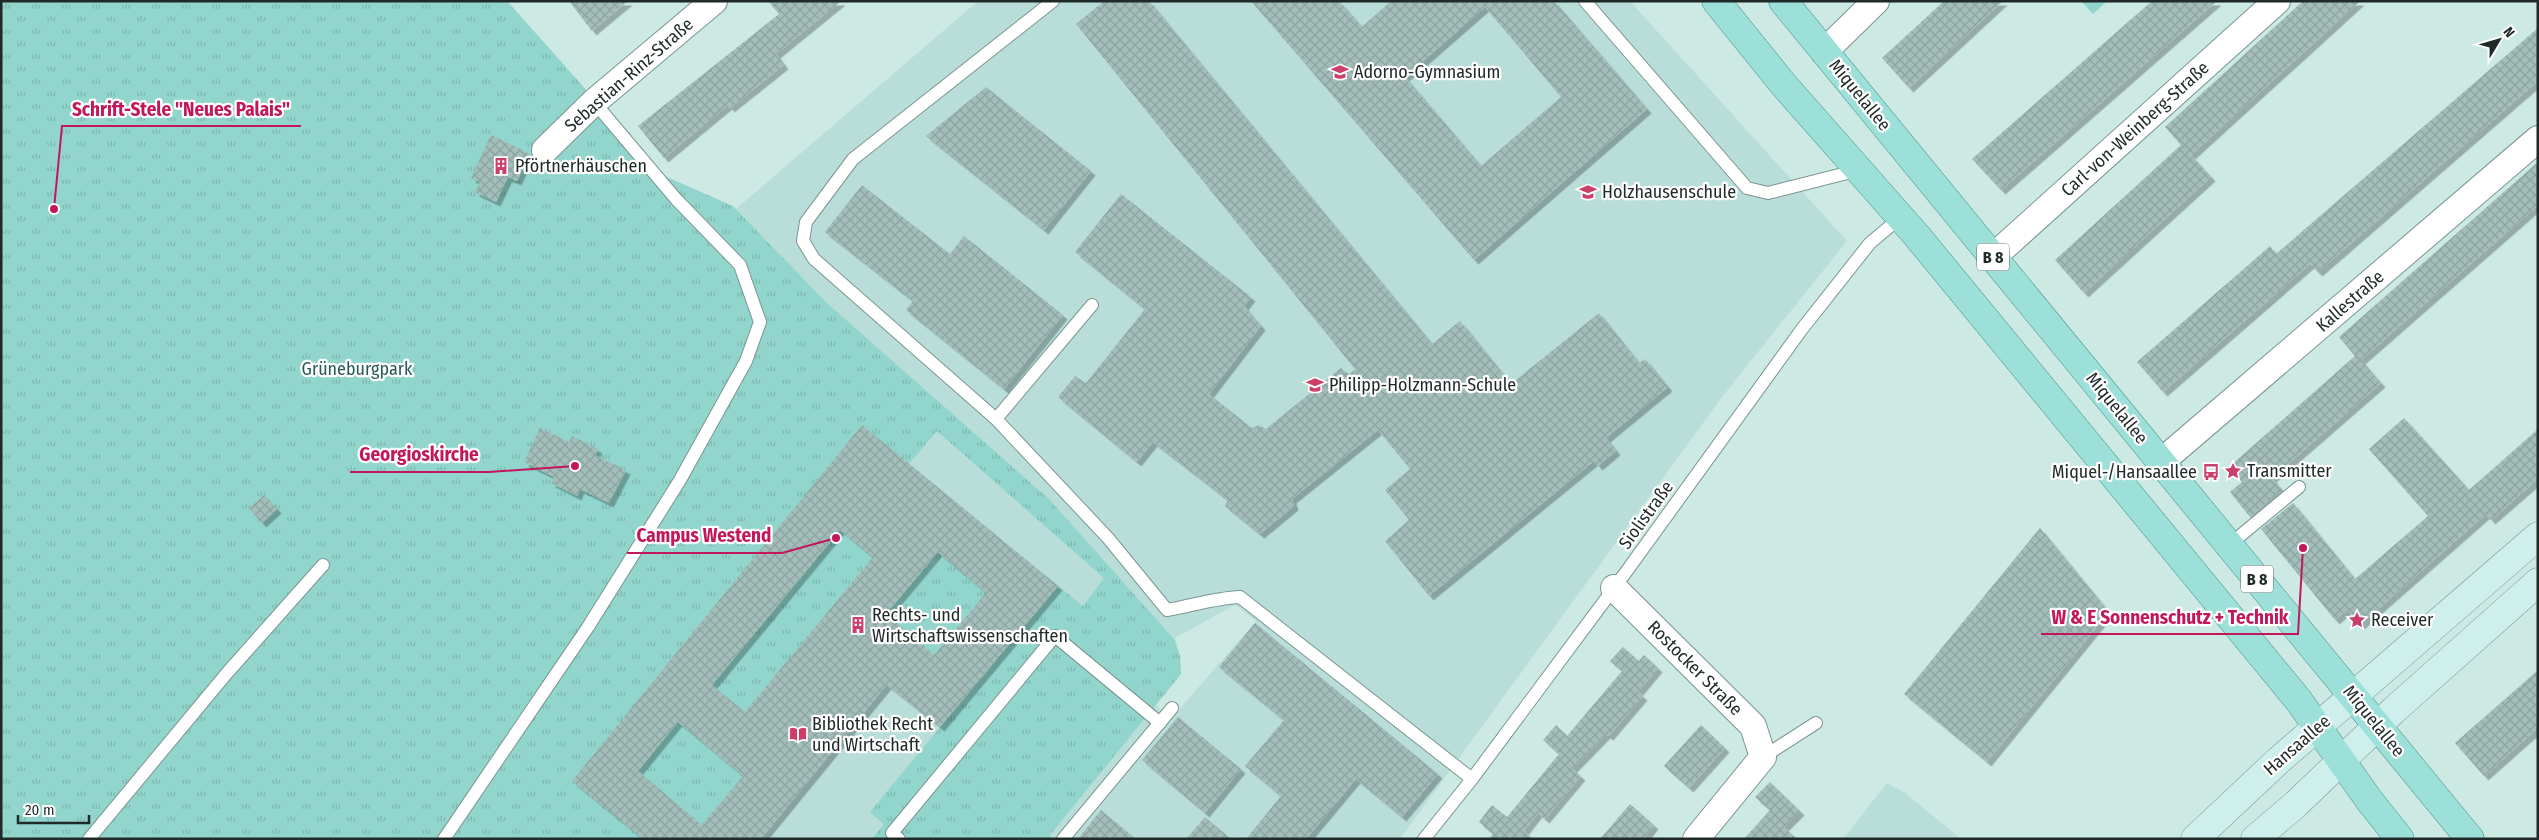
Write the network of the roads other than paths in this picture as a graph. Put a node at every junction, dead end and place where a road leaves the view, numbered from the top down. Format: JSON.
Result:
{"nodes":[{"id":1,"x":714,"y":1,"type":"edge"},
{"id":2,"x":1053,"y":1,"type":"edge"},
{"id":3,"x":1585,"y":1,"type":"edge"},
{"id":4,"x":1716,"y":1,"type":"edge"},
{"id":5,"x":1783,"y":1,"type":"edge"},
{"id":6,"x":1876,"y":1,"type":"edge"},
{"id":7,"x":2277,"y":1,"type":"edge"},
{"id":8,"x":1824,"y":52,"type":"junction"},
{"id":9,"x":594,"y":102,"type":"junction"},
{"id":10,"x":2538,"y":138,"type":"edge"},
{"id":11,"x":545,"y":150,"type":"dead end"},
{"id":12,"x":1859,"y":170,"type":"junction"},
{"id":13,"x":1901,"y":217,"type":"junction"},
{"id":14,"x":1993,"y":257,"type":"junction"},
{"id":15,"x":1092,"y":305,"type":"dead end"},
{"id":16,"x":996,"y":419,"type":"junction"},
{"id":17,"x":2161,"y":462,"type":"junction"},
{"id":18,"x":2300,"y":487,"type":"dead end"},
{"id":19,"x":2538,"y":536,"type":"edge"},
{"id":20,"x":2229,"y":545,"type":"junction"},
{"id":21,"x":323,"y":565,"type":"dead end"},
{"id":22,"x":2538,"y":582,"type":"edge"},
{"id":23,"x":1614,"y":588,"type":"junction"},
{"id":24,"x":2353,"y":696,"type":"junction"},
{"id":25,"x":1172,"y":708,"type":"dead end"},
{"id":26,"x":1160,"y":723,"type":"junction"},
{"id":27,"x":1816,"y":723,"type":"dead end"},
{"id":28,"x":2319,"y":725,"type":"junction"},
{"id":29,"x":2378,"y":726,"type":"junction"},
{"id":30,"x":1763,"y":757,"type":"junction"},
{"id":31,"x":2342,"y":761,"type":"junction"},
{"id":32,"x":1472,"y":779,"type":"junction"},
{"id":33,"x":896,"y":836,"type":"edge"},
{"id":34,"x":89,"y":839,"type":"edge"},
{"id":35,"x":444,"y":839,"type":"edge"},
{"id":36,"x":1064,"y":839,"type":"edge"},
{"id":37,"x":1424,"y":839,"type":"edge"},
{"id":38,"x":1696,"y":839,"type":"edge"},
{"id":39,"x":2195,"y":839,"type":"edge"},
{"id":40,"x":2255,"y":839,"type":"edge"},
{"id":41,"x":2400,"y":839,"type":"edge"},
{"id":42,"x":2470,"y":839,"type":"edge"}],
"edges":[{"from":1,"to":9,"type":"street","name":"Sebastian-Rinz-Straße"},
{"from":2,"to":16,"type":"lane"},
{"from":3,"to":12,"type":"lane"},
{"from":4,"to":12,"type":"main road","number":"B 8"},
{"from":5,"to":8,"type":"main road","name":"Miquelallee","number":"B 8"},
{"from":6,"to":8,"type":"street"},
{"from":7,"to":14,"type":"street","name":"Carl-von-Weinberg-Straße"},
{"from":8,"to":14,"type":"main road","name":"Miquelallee","number":"B 8"},
{"from":9,"to":11,"type":"street","name":"Sebastian-Rinz-Straße"},
{"from":9,"to":35,"type":"lane"},
{"from":10,"to":17,"type":"street","name":"Kallestraße"},
{"from":12,"to":13,"type":"main road","number":"B 8"},
{"from":13,"to":23,"type":"lane","name":"Siolistraße"},
{"from":13,"to":28,"type":"main road","number":"B 8"},
{"from":14,"to":17,"type":"main road","name":"Miquelallee","number":"B 8"},
{"from":15,"to":16,"type":"lane"},
{"from":16,"to":32,"type":"lane"},
{"from":17,"to":20,"type":"main road","name":"Miquelallee","number":"B 8"},
{"from":18,"to":20,"type":"lane"},
{"from":19,"to":24,"type":"main road","name":"Hansaallee"},
{"from":20,"to":24,"type":"main road","name":"Miquelallee","number":"B 8"},
{"from":21,"to":34,"type":"lane"},
{"from":22,"to":29,"type":"main road"},
{"from":23,"to":30,"type":"street","name":"Rostocker Straße"},
{"from":23,"to":32,"type":"lane","name":"Siolistraße"},
{"from":24,"to":28,"type":"main road","name":"Hansaallee"},
{"from":24,"to":29,"type":"main road","name":"Miquelallee","number":"B 8"},
{"from":25,"to":26,"type":"lane"},
{"from":26,"to":33,"type":"lane"},
{"from":26,"to":36,"type":"lane"},
{"from":27,"to":30,"type":"lane"},
{"from":28,"to":31,"type":"main road","number":"B 8"},
{"from":28,"to":39,"type":"main road","name":"Hansaallee"},
{"from":29,"to":31,"type":"main road"},
{"from":29,"to":42,"type":"main road","name":"Miquelallee","number":"B 8"},
{"from":30,"to":38,"type":"street"},
{"from":31,"to":40,"type":"main road"},
{"from":31,"to":41,"type":"main road","number":"B 8"},
{"from":32,"to":37,"type":"lane","name":"Siolistraße"}]}
